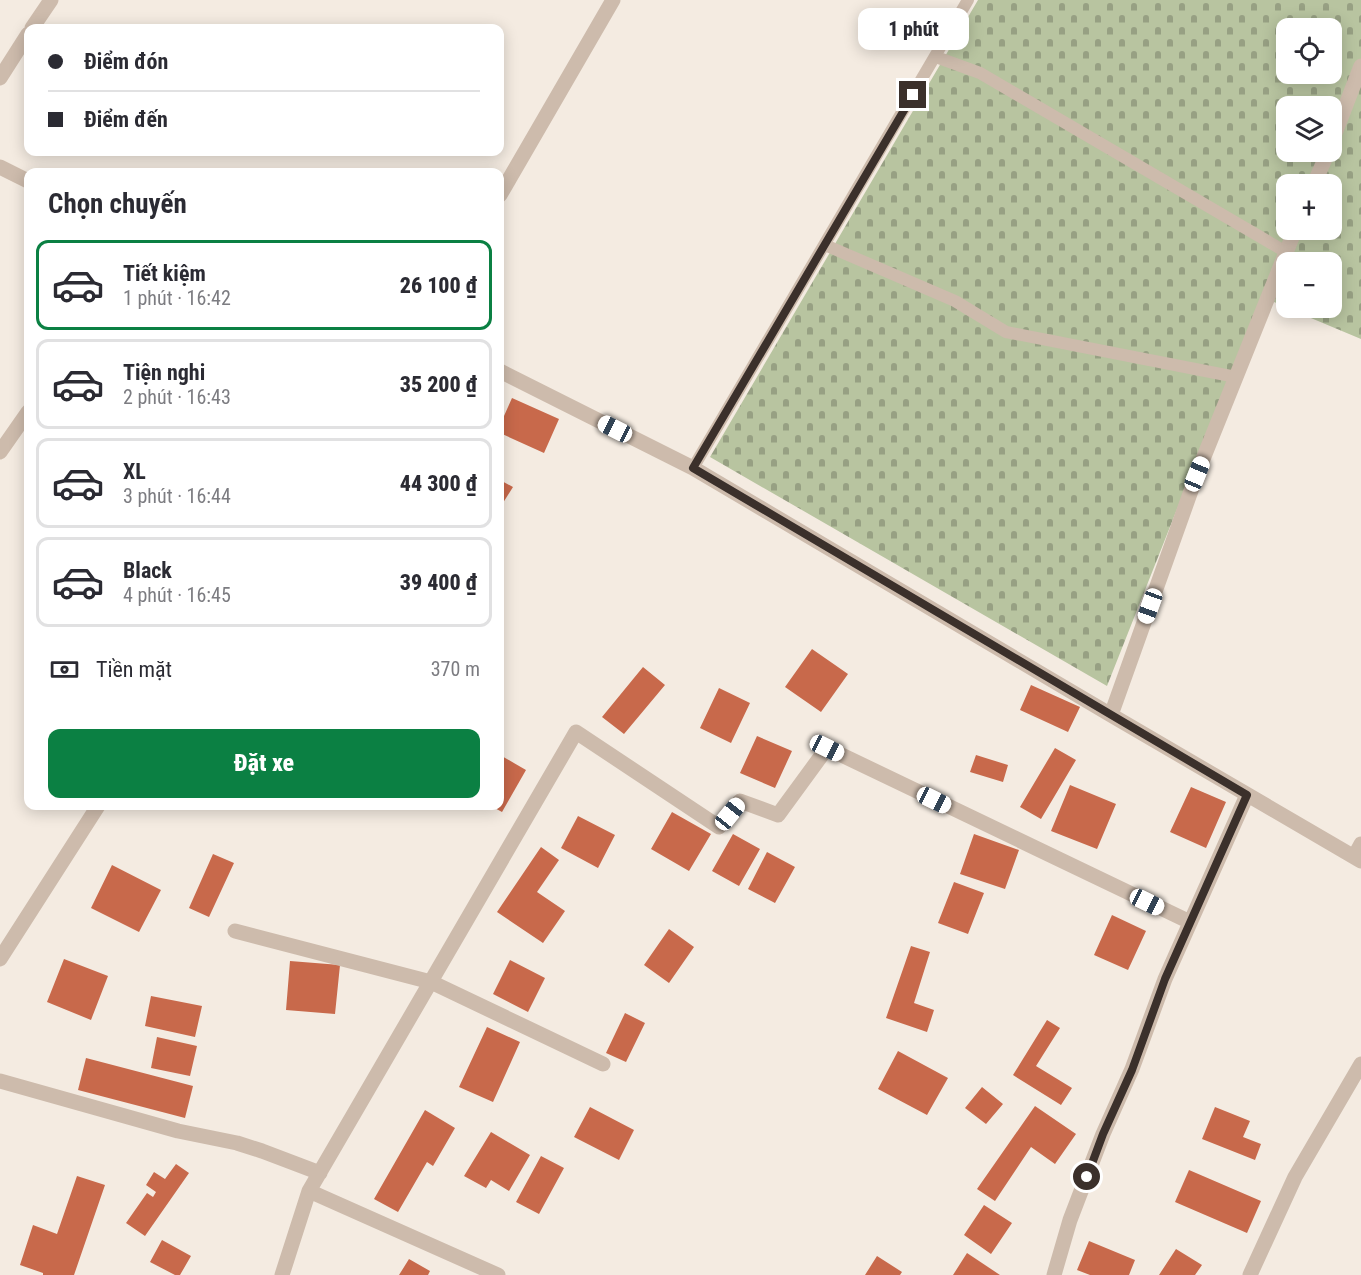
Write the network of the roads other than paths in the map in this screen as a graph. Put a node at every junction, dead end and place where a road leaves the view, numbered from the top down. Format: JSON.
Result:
{"nodes":[{"id":1,"x":51,"y":0,"type":"edge"},
{"id":2,"x":613,"y":0,"type":"edge"},
{"id":3,"x":968,"y":0,"type":"edge"},
{"id":4,"x":35,"y":24,"type":"edge"},
{"id":5,"x":24,"y":40,"type":"edge"},
{"id":6,"x":936,"y":57,"type":"junction"},
{"id":7,"x":1361,"y":66,"type":"edge"},
{"id":8,"x":0,"y":78,"type":"edge"},
{"id":9,"x":1342,"y":115,"type":"edge"},
{"id":10,"x":0,"y":167,"type":"edge"},
{"id":11,"x":24,"y":180,"type":"edge"},
{"id":12,"x":504,"y":188,"type":"edge"},
{"id":13,"x":1291,"y":240,"type":"edge"},
{"id":14,"x":825,"y":245,"type":"junction"},
{"id":15,"x":1286,"y":252,"type":"joint"},
{"id":16,"x":1276,"y":277,"type":"edge"},
{"id":17,"x":504,"y":373,"type":"edge"},
{"id":18,"x":1236,"y":376,"type":"junction"},
{"id":19,"x":24,"y":418,"type":"edge"},
{"id":20,"x":0,"y":452,"type":"edge"},
{"id":21,"x":693,"y":468,"type":"junction"},
{"id":22,"x":1111,"y":715,"type":"junction"},
{"id":23,"x":1247,"y":795,"type":"junction"},
{"id":24,"x":95,"y":810,"type":"edge"},
{"id":25,"x":1358,"y":854,"type":"edge"},
{"id":26,"x":1190,"y":922,"type":"junction"},
{"id":27,"x":235,"y":931,"type":"dead end"},
{"id":28,"x":0,"y":959,"type":"edge"},
{"id":29,"x":431,"y":982,"type":"junction"},
{"id":30,"x":603,"y":1064,"type":"dead end"},
{"id":31,"x":1361,"y":1064,"type":"edge"},
{"id":32,"x":0,"y":1081,"type":"edge"},
{"id":33,"x":320,"y":1173,"type":"junction"},
{"id":34,"x":309,"y":1191,"type":"junction"},
{"id":35,"x":282,"y":1275,"type":"edge"},
{"id":36,"x":498,"y":1275,"type":"edge"},
{"id":37,"x":1054,"y":1275,"type":"edge"},
{"id":38,"x":1250,"y":1275,"type":"edge"}],
"edges":[{"from":1,"to":4,"type":"street"},
{"from":2,"to":12,"type":"street"},
{"from":3,"to":6,"type":"lane"},
{"from":5,"to":8,"type":"street"},
{"from":6,"to":14,"type":"lane"},
{"from":6,"to":15,"type":"lane"},
{"from":7,"to":9,"type":"street"},
{"from":10,"to":11,"type":"street"},
{"from":13,"to":15,"type":"street"},
{"from":14,"to":18,"type":"lane"},
{"from":14,"to":21,"type":"lane"},
{"from":16,"to":18,"type":"street"},
{"from":17,"to":21,"type":"street"},
{"from":18,"to":22,"type":"street"},
{"from":19,"to":20,"type":"street"},
{"from":21,"to":22,"type":"street"},
{"from":22,"to":23,"type":"street"},
{"from":23,"to":25,"type":"street"},
{"from":23,"to":26,"type":"street"},
{"from":24,"to":28,"type":"street"},
{"from":26,"to":29,"type":"street"},
{"from":26,"to":37,"type":"street"},
{"from":27,"to":29,"type":"street"},
{"from":29,"to":30,"type":"street"},
{"from":29,"to":33,"type":"street"},
{"from":31,"to":38,"type":"street"},
{"from":32,"to":33,"type":"street"},
{"from":33,"to":34,"type":"street"},
{"from":34,"to":35,"type":"street"},
{"from":34,"to":36,"type":"street"}]}
